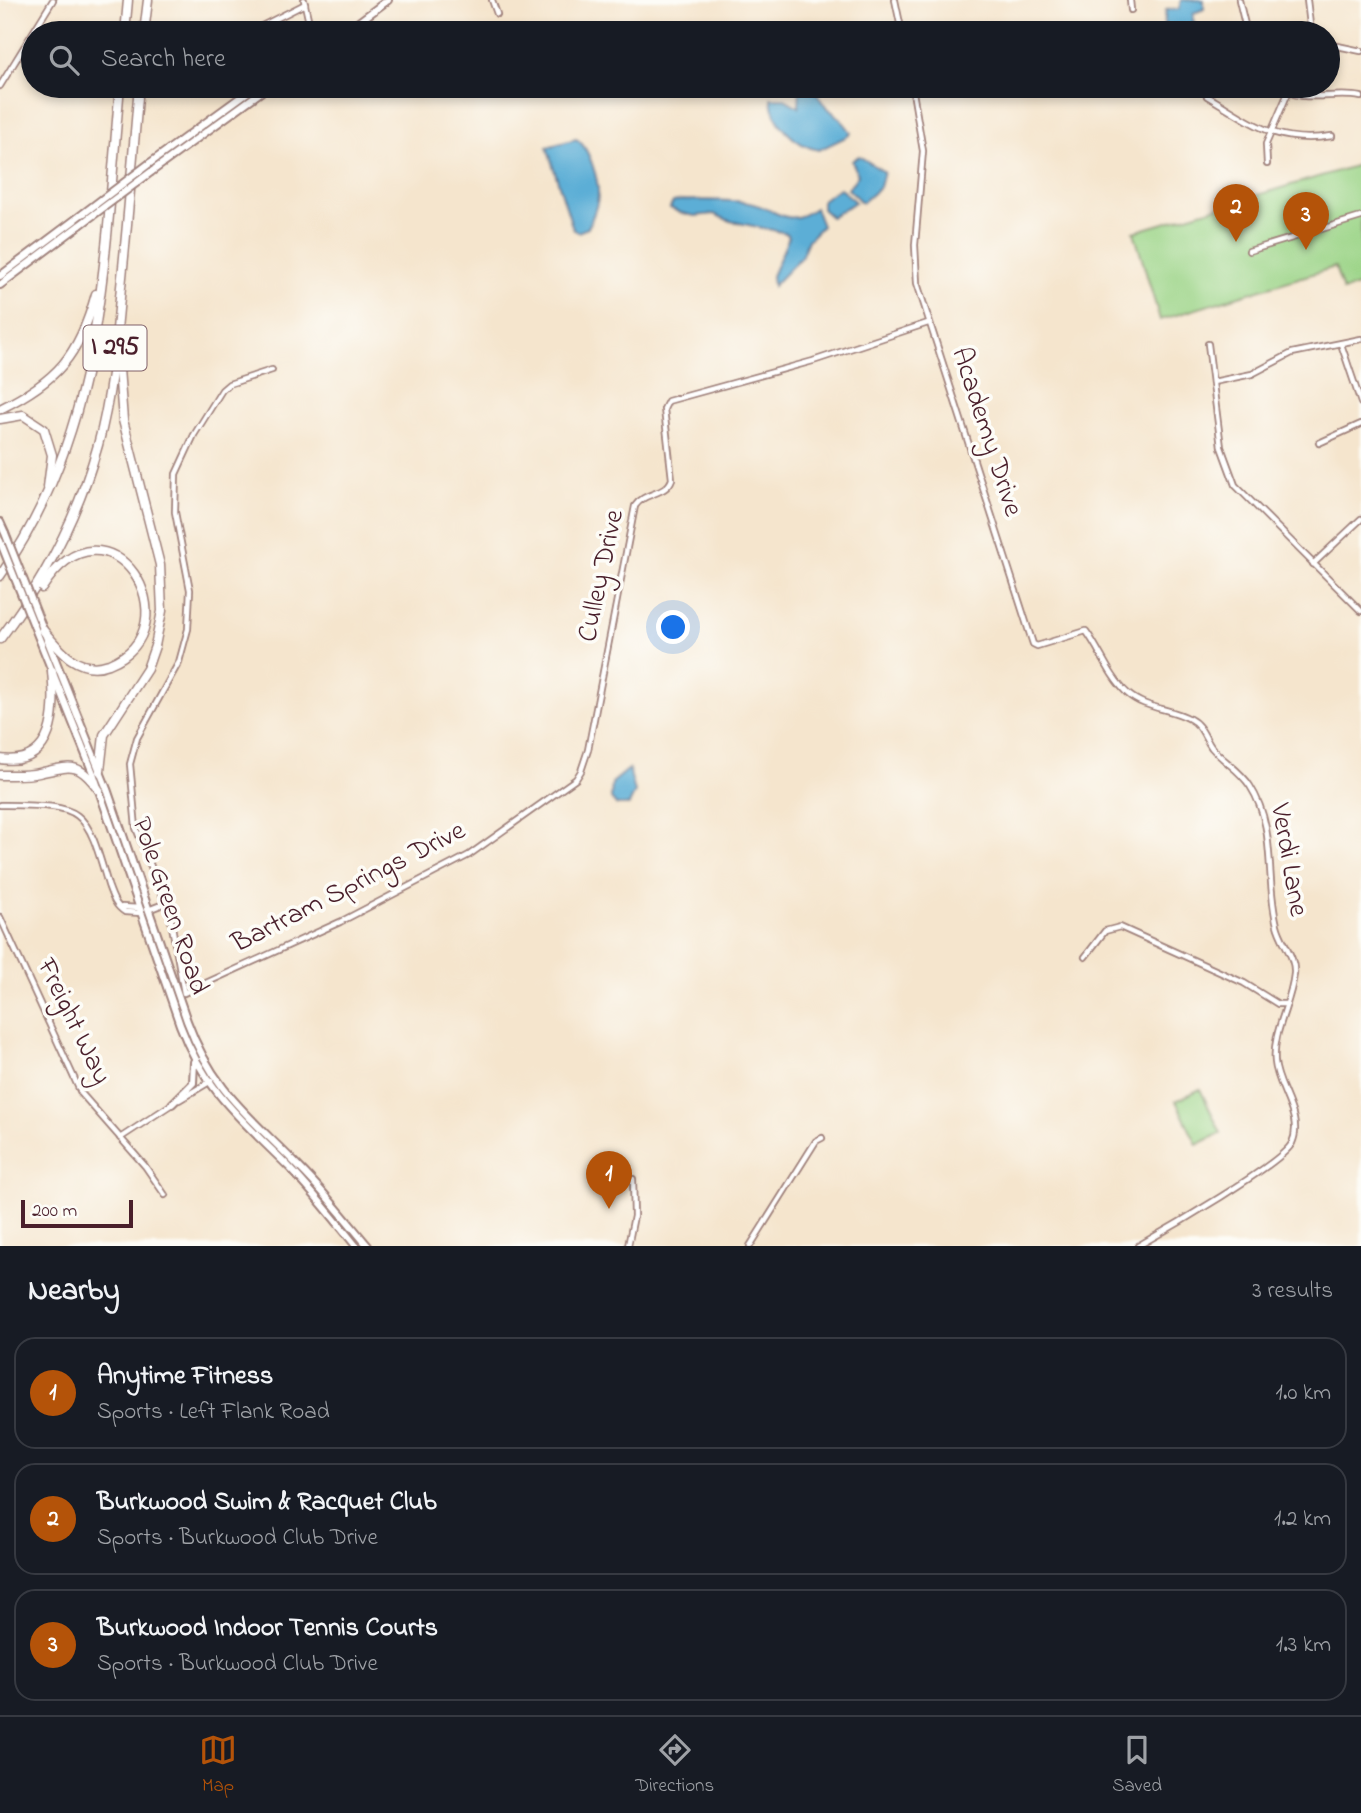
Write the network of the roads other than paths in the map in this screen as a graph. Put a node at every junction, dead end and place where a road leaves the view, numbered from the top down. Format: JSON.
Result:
{"nodes":[{"id":1,"x":53,"y":0,"type":"edge"},
{"id":2,"x":128,"y":0,"type":"edge"},
{"id":3,"x":148,"y":0,"type":"edge"},
{"id":4,"x":388,"y":0,"type":"edge"},
{"id":5,"x":492,"y":0,"type":"edge"},
{"id":6,"x":895,"y":0,"type":"edge"},
{"id":7,"x":1130,"y":0,"type":"edge"},
{"id":8,"x":1239,"y":0,"type":"edge"},
{"id":9,"x":1307,"y":0,"type":"edge"},
{"id":10,"x":304,"y":2,"type":"edge"},
{"id":11,"x":1131,"y":10,"type":"dead end"},
{"id":12,"x":497,"y":14,"type":"dead end"},
{"id":13,"x":40,"y":21,"type":"edge"},
{"id":14,"x":126,"y":21,"type":"edge"},
{"id":15,"x":146,"y":21,"type":"edge"},
{"id":16,"x":270,"y":21,"type":"edge"},
{"id":17,"x":309,"y":21,"type":"edge"},
{"id":18,"x":360,"y":21,"type":"edge"},
{"id":19,"x":899,"y":21,"type":"edge"},
{"id":20,"x":1244,"y":21,"type":"edge"},
{"id":21,"x":1310,"y":21,"type":"edge"},
{"id":22,"x":1340,"y":47,"type":"edge"},
{"id":23,"x":1361,"y":51,"type":"edge"},
{"id":24,"x":21,"y":52,"type":"edge"},
{"id":25,"x":0,"y":86,"type":"edge"},
{"id":26,"x":1340,"y":94,"type":"edge"},
{"id":27,"x":1361,"y":97,"type":"edge"},
{"id":28,"x":119,"y":98,"type":"edge"},
{"id":29,"x":138,"y":98,"type":"edge"},
{"id":30,"x":242,"y":98,"type":"edge"},
{"id":31,"x":251,"y":98,"type":"edge"},
{"id":32,"x":914,"y":98,"type":"edge"},
{"id":33,"x":1210,"y":98,"type":"edge"},
{"id":34,"x":1286,"y":98,"type":"edge"},
{"id":35,"x":209,"y":125,"type":"junction"},
{"id":36,"x":1270,"y":132,"type":"junction"},
{"id":37,"x":1332,"y":136,"type":"dead end"},
{"id":38,"x":1267,"y":164,"type":"dead end"},
{"id":39,"x":1361,"y":217,"type":"edge"},
{"id":40,"x":1250,"y":251,"type":"dead end"},
{"id":41,"x":102,"y":275,"type":"junction"},
{"id":42,"x":0,"y":276,"type":"edge"},
{"id":43,"x":0,"y":285,"type":"edge"},
{"id":44,"x":928,"y":323,"type":"junction"},
{"id":45,"x":117,"y":335,"type":"junction"},
{"id":46,"x":1361,"y":339,"type":"edge"},
{"id":47,"x":1208,"y":344,"type":"dead end"},
{"id":48,"x":1341,"y":344,"type":"junction"},
{"id":49,"x":272,"y":370,"type":"dead end"},
{"id":50,"x":1213,"y":383,"type":"junction"},
{"id":51,"x":1361,"y":403,"type":"edge"},
{"id":52,"x":0,"y":410,"type":"edge"},
{"id":53,"x":0,"y":419,"type":"edge"},
{"id":54,"x":1361,"y":424,"type":"edge"},
{"id":55,"x":1319,"y":443,"type":"dead end"},
{"id":56,"x":45,"y":500,"type":"junction"},
{"id":57,"x":1361,"y":519,"type":"edge"},
{"id":58,"x":0,"y":522,"type":"edge"},
{"id":59,"x":0,"y":541,"type":"edge"},
{"id":60,"x":1313,"y":564,"type":"junction"},
{"id":61,"x":2,"y":573,"type":"edge"},
{"id":62,"x":32,"y":596,"type":"junction"},
{"id":63,"x":1361,"y":611,"type":"edge"},
{"id":64,"x":43,"y":630,"type":"junction"},
{"id":65,"x":0,"y":639,"type":"edge"},
{"id":66,"x":52,"y":671,"type":"junction"},
{"id":67,"x":1140,"y":701,"type":"joint"},
{"id":68,"x":0,"y":759,"type":"edge"},
{"id":69,"x":100,"y":771,"type":"junction"},
{"id":70,"x":0,"y":775,"type":"edge"},
{"id":71,"x":99,"y":790,"type":"junction"},
{"id":72,"x":0,"y":805,"type":"edge"},
{"id":73,"x":494,"y":837,"type":"joint"},
{"id":74,"x":166,"y":903,"type":"junction"},
{"id":75,"x":142,"y":908,"type":"junction"},
{"id":76,"x":0,"y":917,"type":"edge"},
{"id":77,"x":1085,"y":957,"type":"dead end"},
{"id":78,"x":1287,"y":1004,"type":"junction"},
{"id":79,"x":190,"y":1050,"type":"junction"},
{"id":80,"x":212,"y":1081,"type":"junction"},
{"id":81,"x":172,"y":1104,"type":"junction"},
{"id":82,"x":120,"y":1138,"type":"junction"},
{"id":83,"x":822,"y":1138,"type":"dead end"},
{"id":84,"x":632,"y":1179,"type":"dead end"},
{"id":85,"x":165,"y":1195,"type":"dead end"},
{"id":86,"x":356,"y":1246,"type":"edge"},
{"id":87,"x":368,"y":1246,"type":"edge"},
{"id":88,"x":628,"y":1246,"type":"edge"},
{"id":89,"x":750,"y":1246,"type":"edge"},
{"id":90,"x":1138,"y":1246,"type":"edge"}],
"edges":[{"from":1,"to":13,"type":"street"},
{"from":2,"to":14,"type":"highway"},
{"from":3,"to":15,"type":"highway"},
{"from":4,"to":18,"type":"main road"},
{"from":5,"to":12,"type":"street"},
{"from":6,"to":19,"type":"street"},
{"from":7,"to":11,"type":"street"},
{"from":8,"to":20,"type":"street"},
{"from":9,"to":21,"type":"street"},
{"from":10,"to":16,"type":"street"},
{"from":10,"to":17,"type":"street"},
{"from":22,"to":23,"type":"street"},
{"from":24,"to":25,"type":"street"},
{"from":26,"to":27,"type":"street"},
{"from":28,"to":41,"type":"highway","number":"I 295"},
{"from":29,"to":45,"type":"highway","number":"I 295"},
{"from":30,"to":35,"type":"main road"},
{"from":31,"to":35,"type":"main road"},
{"from":32,"to":44,"type":"street","name":"Academy Drive"},
{"from":33,"to":36,"type":"street"},
{"from":34,"to":36,"type":"street"},
{"from":35,"to":42,"type":"main road","bridge":true},
{"from":35,"to":43,"type":"main road","bridge":true},
{"from":36,"to":37,"type":"street"},
{"from":36,"to":38,"type":"street"},
{"from":39,"to":40,"type":"street"},
{"from":41,"to":52,"type":"highway"},
{"from":41,"to":56,"type":"highway","number":"I 295"},
{"from":44,"to":67,"type":"street","name":"Academy Drive"},
{"from":44,"to":73,"type":"street","name":"Culley Drive"},
{"from":45,"to":62,"type":"highway","number":"I 295"},
{"from":45,"to":69,"type":"highway"},
{"from":46,"to":48,"type":"street"},
{"from":47,"to":50,"type":"street"},
{"from":48,"to":50,"type":"street"},
{"from":48,"to":51,"type":"street"},
{"from":49,"to":74,"type":"street"},
{"from":50,"to":60,"type":"street"},
{"from":53,"to":56,"type":"highway"},
{"from":54,"to":55,"type":"street"},
{"from":56,"to":61,"type":"highway","number":"I 295"},
{"from":57,"to":60,"type":"street"},
{"from":58,"to":64,"type":"main road","name":"Pole Green Road","bridge":true},
{"from":59,"to":66,"type":"main road","name":"Pole Green Road","bridge":true},
{"from":60,"to":63,"type":"street"},
{"from":62,"to":64,"type":"highway"},
{"from":62,"to":65,"type":"highway","number":"I 295"},
{"from":64,"to":69,"type":"main road","name":"Pole Green Road"},
{"from":66,"to":68,"type":"highway"},
{"from":66,"to":71,"type":"main road","name":"Pole Green Road"},
{"from":67,"to":78,"type":"street","name":"Verdi Lane"},
{"from":69,"to":75,"type":"main road","name":"Pole Green Road"},
{"from":70,"to":71,"type":"highway"},
{"from":71,"to":75,"type":"main road","name":"Pole Green Road"},
{"from":72,"to":75,"type":"street"},
{"from":73,"to":74,"type":"street","name":"Bartram Springs Drive"},
{"from":74,"to":75,"type":"street"},
{"from":75,"to":79,"type":"main road","name":"Pole Green Road"},
{"from":75,"to":80,"type":"main road","name":"Pole Green Road"},
{"from":76,"to":82,"type":"street","name":"Freight Way"},
{"from":77,"to":78,"type":"street"},
{"from":78,"to":90,"type":"street","name":"Verdi Lane"},
{"from":79,"to":80,"type":"main road","name":"Pole Green Road"},
{"from":79,"to":81,"type":"main road"},
{"from":80,"to":81,"type":"street"},
{"from":80,"to":86,"type":"main road","name":"Pole Green Road"},
{"from":80,"to":87,"type":"main road","name":"Pole Green Road"},
{"from":81,"to":82,"type":"street"},
{"from":82,"to":85,"type":"street","name":"Freight Way"},
{"from":83,"to":89,"type":"street"},
{"from":84,"to":88,"type":"street"}]}
